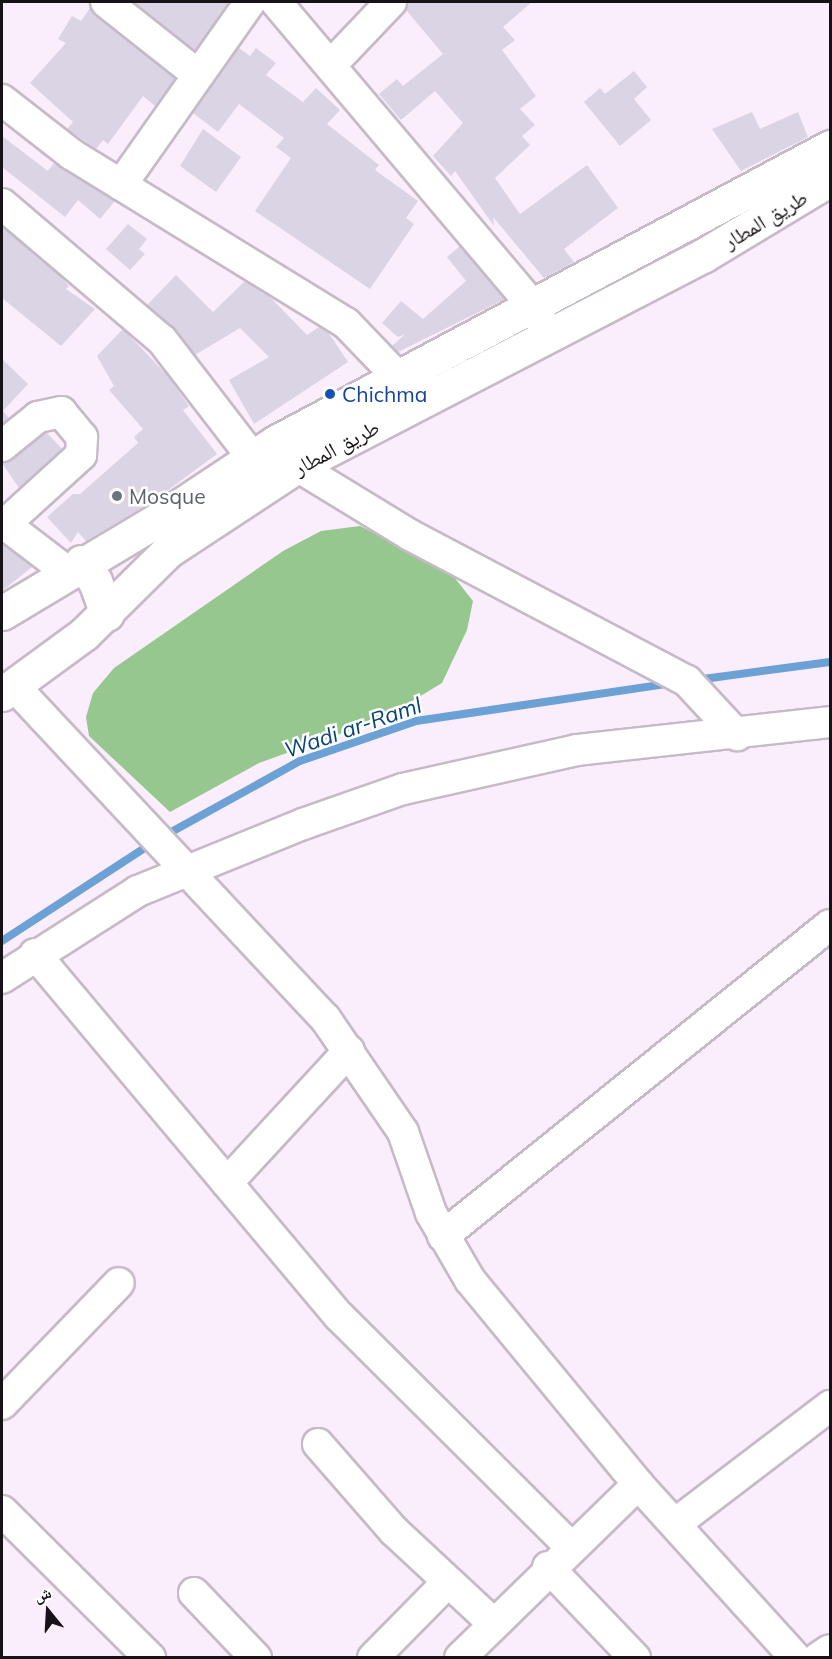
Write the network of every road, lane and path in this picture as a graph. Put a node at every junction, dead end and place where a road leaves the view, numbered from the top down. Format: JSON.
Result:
{"nodes":[{"id":1,"x":250,"y":2,"type":"edge"},
{"id":2,"x":276,"y":2,"type":"edge"},
{"id":3,"x":391,"y":2,"type":"edge"},
{"id":4,"x":126,"y":8,"type":"edge"},
{"id":5,"x":331,"y":65,"type":"junction"},
{"id":6,"x":198,"y":75,"type":"junction"},
{"id":7,"x":2,"y":100,"type":"edge"},
{"id":8,"x":831,"y":147,"type":"edge"},
{"id":9,"x":831,"y":179,"type":"edge"},
{"id":10,"x":121,"y":185,"type":"junction"},
{"id":11,"x":2,"y":204,"type":"edge"},
{"id":12,"x":533,"y":306,"type":"junction"},
{"id":13,"x":550,"y":335,"type":"junction"},
{"id":14,"x":398,"y":376,"type":"junction"},
{"id":15,"x":413,"y":407,"type":"junction"},
{"id":16,"x":2,"y":446,"type":"edge"},
{"id":17,"x":275,"y":455,"type":"junction"},
{"id":18,"x":3,"y":524,"type":"edge"},
{"id":19,"x":74,"y":567,"type":"junction"},
{"id":20,"x":2,"y":613,"type":"edge"},
{"id":21,"x":107,"y":614,"type":"junction"},
{"id":22,"x":8,"y":690,"type":"edge"},
{"id":23,"x":831,"y":722,"type":"edge"},
{"id":24,"x":737,"y":735,"type":"junction"},
{"id":25,"x":184,"y":872,"type":"junction"},
{"id":26,"x":831,"y":925,"type":"edge"},
{"id":27,"x":35,"y":954,"type":"junction"},
{"id":28,"x":2,"y":978,"type":"edge"},
{"id":29,"x":349,"y":1051,"type":"junction"},
{"id":30,"x":227,"y":1183,"type":"junction"},
{"id":31,"x":443,"y":1236,"type":"junction"},
{"id":32,"x":119,"y":1283,"type":"dead end"},
{"id":33,"x":2,"y":1404,"type":"edge"},
{"id":34,"x":831,"y":1406,"type":"edge"},
{"id":35,"x":318,"y":1444,"type":"dead end"},
{"id":36,"x":638,"y":1484,"type":"junction"},
{"id":37,"x":2,"y":1511,"type":"edge"},
{"id":38,"x":675,"y":1524,"type":"junction"},
{"id":39,"x":570,"y":1546,"type":"junction"},
{"id":40,"x":548,"y":1567,"type":"junction"},
{"id":41,"x":448,"y":1582,"type":"junction"},
{"id":42,"x":194,"y":1593,"type":"dead end"},
{"id":43,"x":492,"y":1622,"type":"junction"},
{"id":44,"x":831,"y":1650,"type":"edge"},
{"id":45,"x":150,"y":1658,"type":"edge"},
{"id":46,"x":256,"y":1658,"type":"edge"},
{"id":47,"x":373,"y":1658,"type":"edge"},
{"id":48,"x":460,"y":1658,"type":"edge"},
{"id":49,"x":635,"y":1658,"type":"edge"},
{"id":50,"x":796,"y":1658,"type":"edge"},
{"id":51,"x":818,"y":1658,"type":"edge"}],
"edges":[{"from":1,"to":6,"type":"street"},
{"from":2,"to":5,"type":"street"},
{"from":3,"to":5,"type":"street"},
{"from":4,"to":6,"type":"street"},
{"from":5,"to":12,"type":"street"},
{"from":6,"to":10,"type":"street"},
{"from":7,"to":10,"type":"street"},
{"from":8,"to":12,"type":"main road","name":"طريق المطار"},
{"from":9,"to":13,"type":"main road","name":"طريق المطار"},
{"from":10,"to":14,"type":"street"},
{"from":11,"to":17,"type":"street"},
{"from":12,"to":13,"type":"street"},
{"from":12,"to":14,"type":"main road","name":"طريق المطار"},
{"from":13,"to":15,"type":"main road","name":"طريق المطار"},
{"from":14,"to":15,"type":"street"},
{"from":14,"to":17,"type":"main road","name":"طريق المطار"},
{"from":15,"to":17,"type":"main road","name":"طريق المطار"},
{"from":16,"to":18,"type":"street"},
{"from":17,"to":19,"type":"main road","name":"طريق المطار"},
{"from":17,"to":21,"type":"main road","name":"طريق المطار"},
{"from":17,"to":24,"type":"street"},
{"from":18,"to":19,"type":"street"},
{"from":19,"to":20,"type":"main road","name":"طريق المطار"},
{"from":19,"to":21,"type":"main road"},
{"from":21,"to":22,"type":"main road","name":"طريق المطار"},
{"from":22,"to":25,"type":"street"},
{"from":23,"to":24,"type":"street"},
{"from":24,"to":25,"type":"street"},
{"from":25,"to":27,"type":"street"},
{"from":25,"to":29,"type":"street"},
{"from":26,"to":31,"type":"street"},
{"from":27,"to":28,"type":"street"},
{"from":27,"to":30,"type":"street"},
{"from":29,"to":30,"type":"street"},
{"from":29,"to":31,"type":"street"},
{"from":30,"to":39,"type":"street"},
{"from":31,"to":36,"type":"street"},
{"from":32,"to":33,"type":"street"},
{"from":34,"to":38,"type":"street"},
{"from":35,"to":41,"type":"street"},
{"from":36,"to":38,"type":"street"},
{"from":36,"to":39,"type":"street"},
{"from":37,"to":45,"type":"street"},
{"from":38,"to":50,"type":"street"},
{"from":39,"to":40,"type":"street"},
{"from":40,"to":43,"type":"street"},
{"from":40,"to":49,"type":"street"},
{"from":41,"to":43,"type":"street"},
{"from":41,"to":47,"type":"street"},
{"from":42,"to":46,"type":"street"},
{"from":43,"to":48,"type":"street"},
{"from":44,"to":51,"type":"street"}]}
